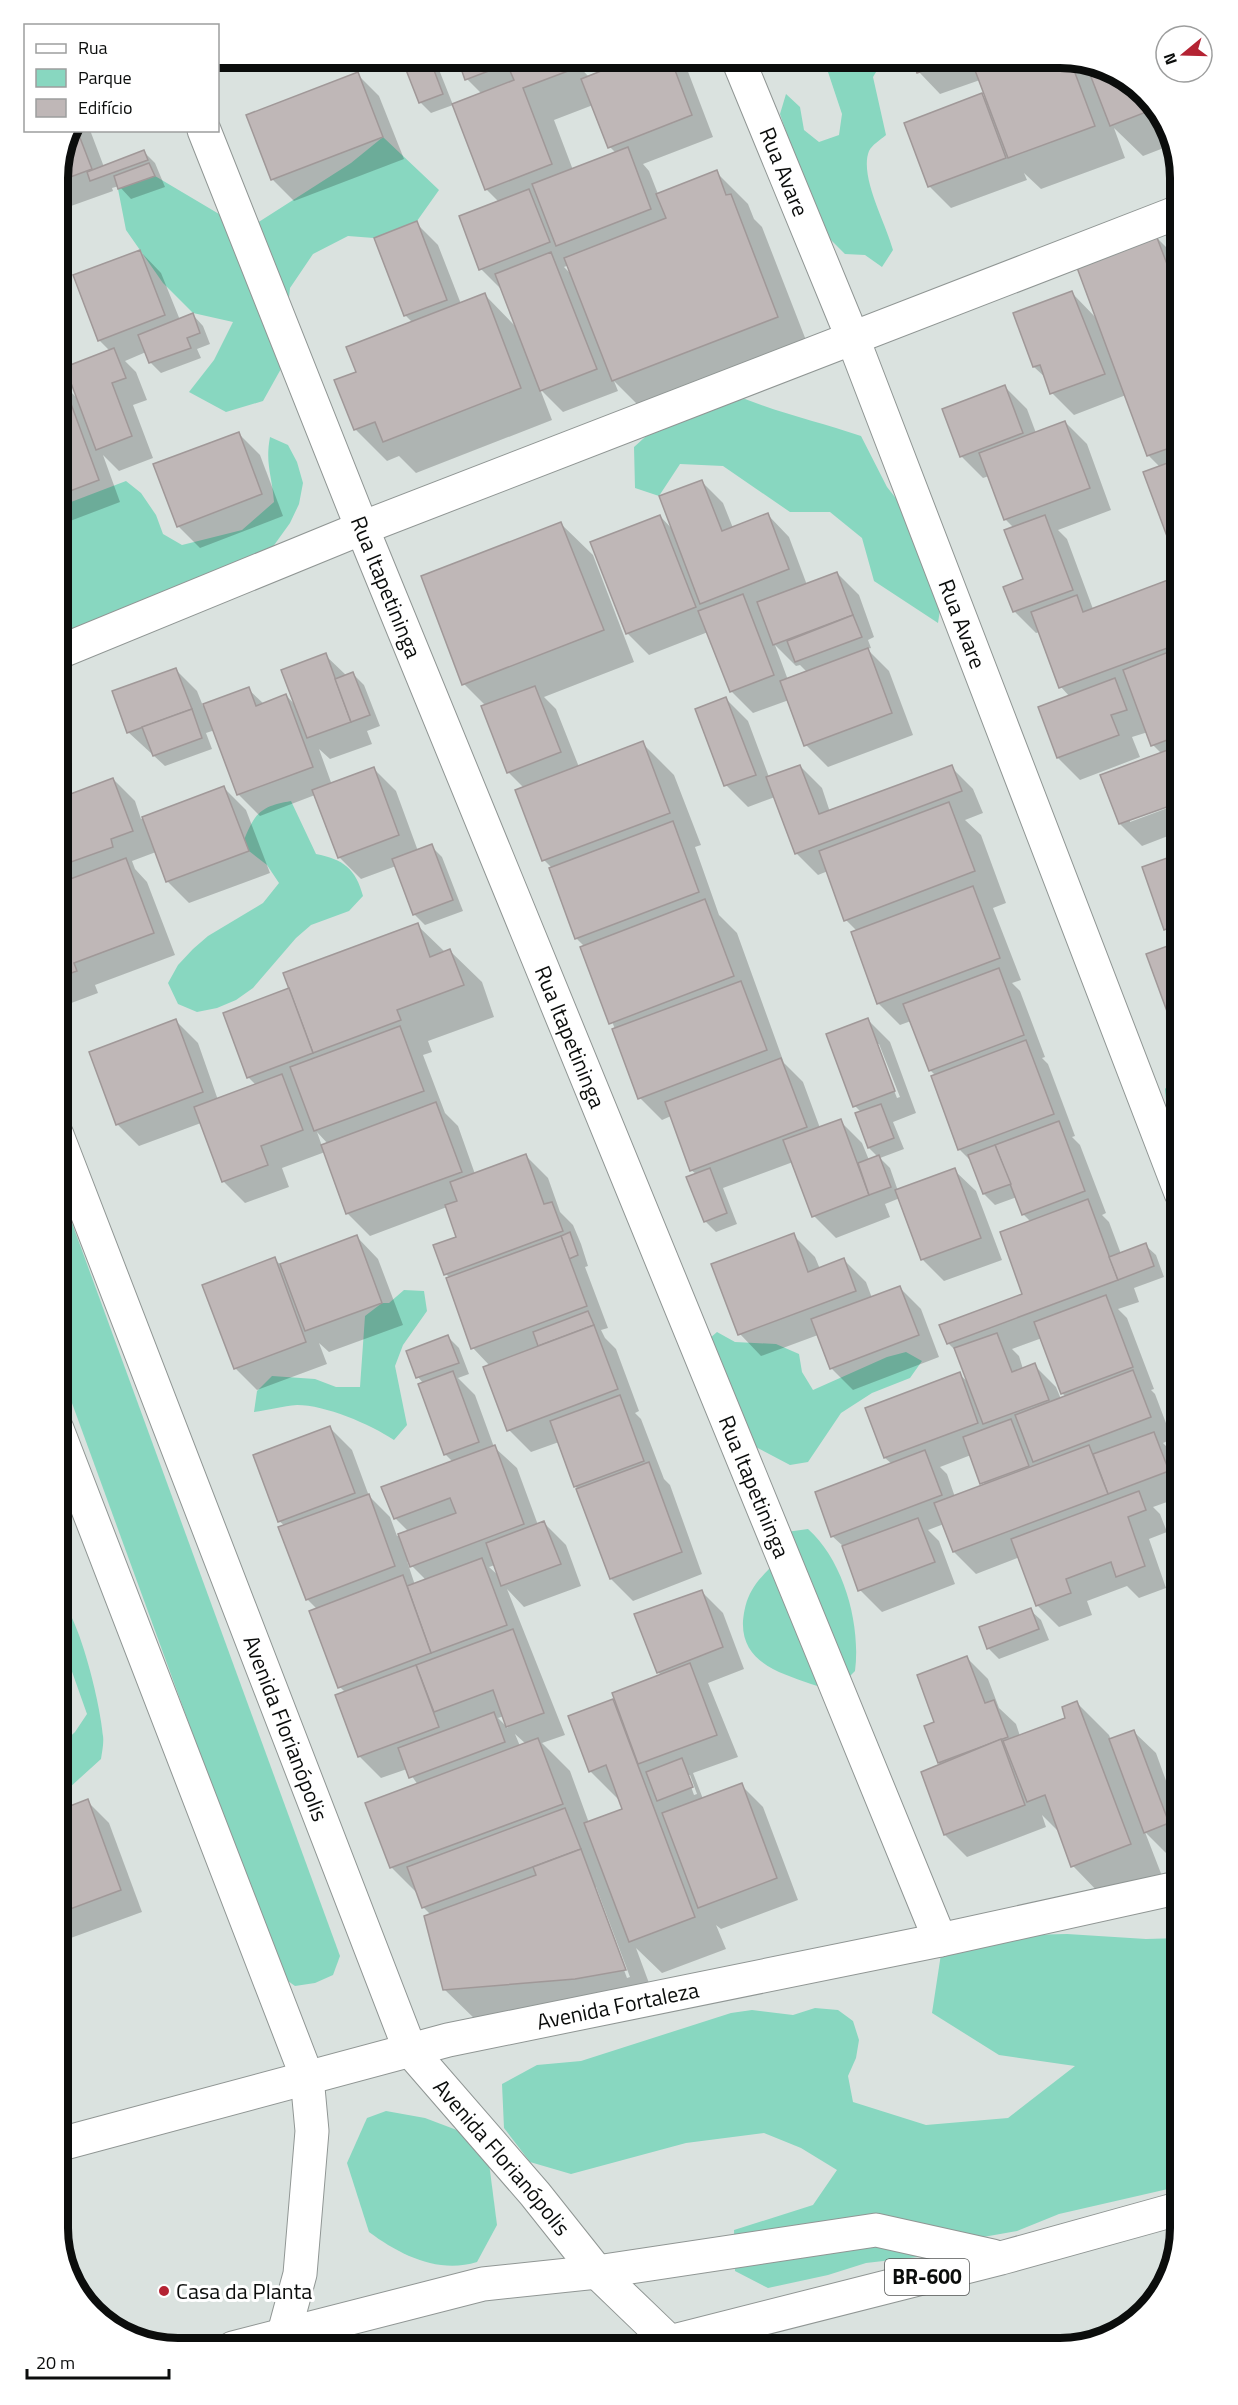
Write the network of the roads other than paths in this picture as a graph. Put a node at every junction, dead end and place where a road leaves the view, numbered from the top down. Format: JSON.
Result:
{"nodes":[{"id":1,"x":742,"y":68,"type":"edge"},
{"id":2,"x":205,"y":132,"type":"edge"},
{"id":3,"x":1170,"y":215,"type":"edge"},
{"id":4,"x":853,"y":339,"type":"junction"},
{"id":5,"x":362,"y":528,"type":"junction"},
{"id":6,"x":68,"y":648,"type":"edge"},
{"id":7,"x":1170,"y":1163,"type":"edge"},
{"id":8,"x":68,"y":1164,"type":"edge"},
{"id":9,"x":68,"y":1458,"type":"edge"},
{"id":10,"x":1170,"y":1889,"type":"edge"},
{"id":11,"x":940,"y":1940,"type":"junction"},
{"id":12,"x":410,"y":2050,"type":"junction"},
{"id":13,"x":306,"y":2077,"type":"junction"},
{"id":14,"x":68,"y":2142,"type":"edge"},
{"id":15,"x":1170,"y":2211,"type":"edge"},
{"id":16,"x":1001,"y":2258,"type":"junction"},
{"id":17,"x":597,"y":2272,"type":"junction"},
{"id":18,"x":284,"y":2333,"type":"junction"},
{"id":19,"x":270,"y":2337,"type":"edge"},
{"id":20,"x":657,"y":2338,"type":"edge"},
{"id":21,"x":697,"y":2338,"type":"edge"}],
"edges":[{"from":1,"to":4,"type":"street","name":"Rua Avare"},
{"from":2,"to":5,"type":"street","name":"Rua Itapetininga"},
{"from":3,"to":4,"type":"street"},
{"from":4,"to":5,"type":"street"},
{"from":4,"to":7,"type":"street","name":"Rua Avare"},
{"from":5,"to":6,"type":"street"},
{"from":5,"to":11,"type":"street","name":"Rua Itapetininga"},
{"from":8,"to":12,"type":"street","name":"Avenida Florianópolis"},
{"from":9,"to":13,"type":"street"},
{"from":10,"to":11,"type":"street","name":"Avenida Fortaleza"},
{"from":11,"to":12,"type":"street","name":"Avenida Fortaleza"},
{"from":12,"to":13,"type":"street","name":"Avenida Fortaleza"},
{"from":12,"to":17,"type":"street","name":"Avenida Florianópolis"},
{"from":13,"to":14,"type":"street","name":"Avenida Fortaleza"},
{"from":13,"to":18,"type":"street"},
{"from":15,"to":16,"type":"street","number":"BR-600"},
{"from":16,"to":17,"type":"street"},
{"from":16,"to":21,"type":"street","number":"BR-600"},
{"from":17,"to":18,"type":"street"},
{"from":17,"to":20,"type":"street","name":"Avenida Florianópolis"},
{"from":18,"to":19,"type":"street"}]}
